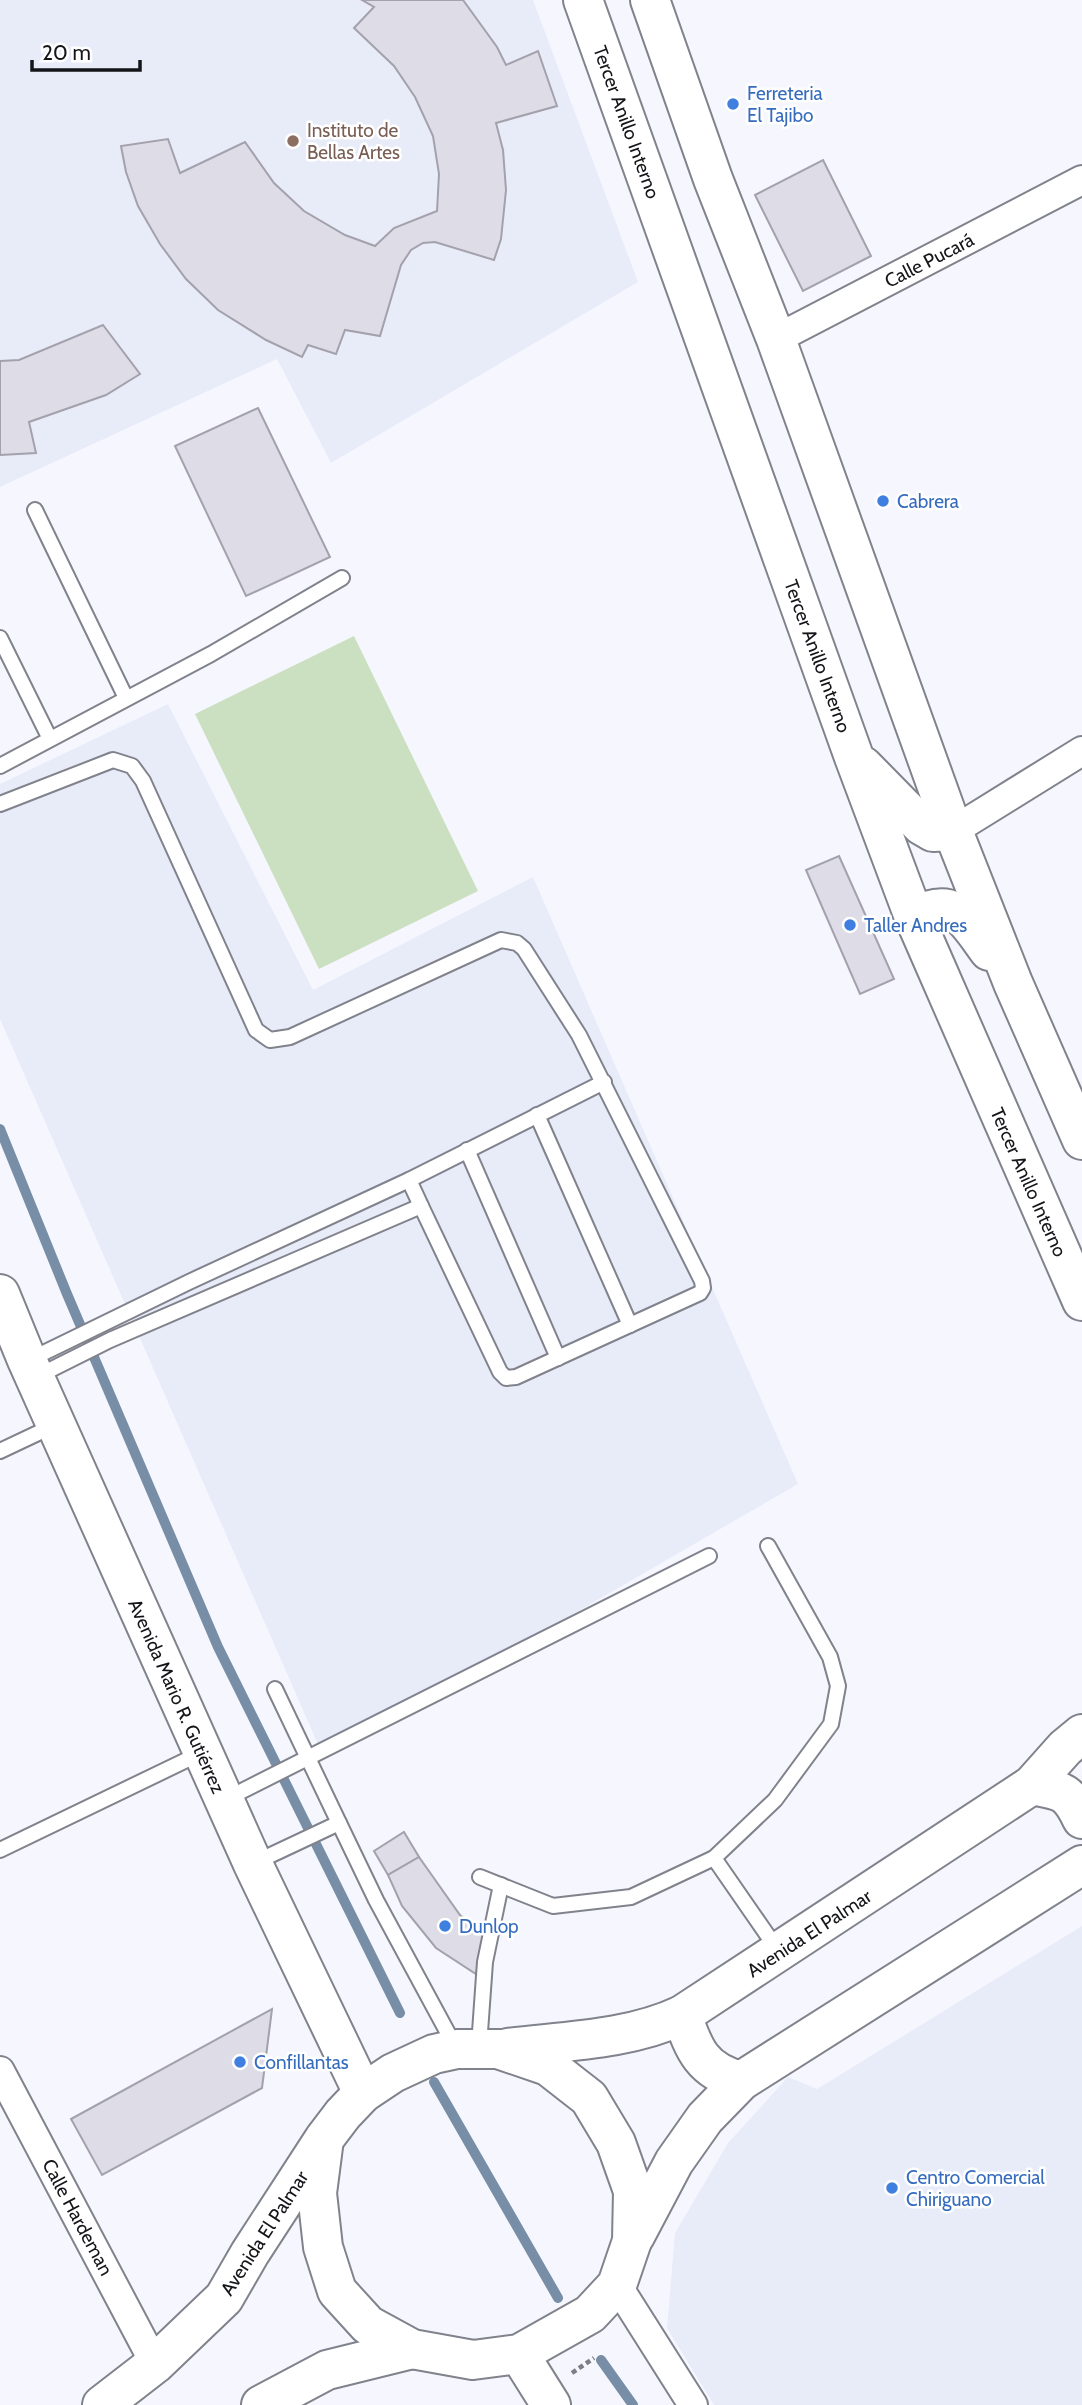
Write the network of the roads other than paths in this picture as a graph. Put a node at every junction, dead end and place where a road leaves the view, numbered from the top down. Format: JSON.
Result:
{"nodes":[{"id":1,"x":583,"y":0,"type":"edge"},
{"id":2,"x":650,"y":0,"type":"edge"},
{"id":3,"x":596,"y":36,"type":"junction"},
{"id":4,"x":713,"y":179,"type":"junction"},
{"id":5,"x":1082,"y":180,"type":"edge"},
{"id":6,"x":776,"y":339,"type":"junction"},
{"id":7,"x":35,"y":510,"type":"dead end"},
{"id":8,"x":342,"y":578,"type":"dead end"},
{"id":9,"x":0,"y":638,"type":"edge"},
{"id":10,"x":126,"y":698,"type":"junction"},
{"id":11,"x":50,"y":739,"type":"junction"},
{"id":12,"x":1082,"y":751,"type":"edge"},
{"id":13,"x":854,"y":757,"type":"junction"},
{"id":14,"x":0,"y":765,"type":"edge"},
{"id":15,"x":0,"y":804,"type":"edge"},
{"id":16,"x":953,"y":831,"type":"junction"},
{"id":17,"x":914,"y":917,"type":"junction"},
{"id":18,"x":1013,"y":983,"type":"junction"},
{"id":19,"x":604,"y":1082,"type":"junction"},
{"id":20,"x":537,"y":1115,"type":"junction"},
{"id":21,"x":1082,"y":1140,"type":"edge"},
{"id":22,"x":467,"y":1150,"type":"junction"},
{"id":23,"x":409,"y":1180,"type":"junction"},
{"id":24,"x":421,"y":1206,"type":"junction"},
{"id":25,"x":1070,"y":1263,"type":"edge"},
{"id":26,"x":0,"y":1294,"type":"edge"},
{"id":27,"x":1082,"y":1301,"type":"edge"},
{"id":28,"x":631,"y":1325,"type":"junction"},
{"id":29,"x":558,"y":1358,"type":"junction"},
{"id":30,"x":31,"y":1360,"type":"edge"},
{"id":31,"x":56,"y":1424,"type":"junction"},
{"id":32,"x":0,"y":1451,"type":"edge"},
{"id":33,"x":768,"y":1546,"type":"dead end"},
{"id":34,"x":709,"y":1556,"type":"dead end"},
{"id":35,"x":275,"y":1689,"type":"dead end"},
{"id":36,"x":1082,"y":1703,"type":"edge"},
{"id":37,"x":1074,"y":1741,"type":"edge"},
{"id":38,"x":203,"y":1753,"type":"junction"},
{"id":39,"x":308,"y":1758,"type":"junction"},
{"id":40,"x":1031,"y":1785,"type":"junction"},
{"id":41,"x":233,"y":1795,"type":"junction"},
{"id":42,"x":1082,"y":1819,"type":"edge"},
{"id":43,"x":339,"y":1823,"type":"junction"},
{"id":44,"x":0,"y":1850,"type":"edge"},
{"id":45,"x":269,"y":1856,"type":"junction"},
{"id":46,"x":714,"y":1858,"type":"junction"},
{"id":47,"x":1081,"y":1860,"type":"edge"},
{"id":48,"x":480,"y":1877,"type":"dead end"},
{"id":49,"x":501,"y":1885,"type":"junction"},
{"id":50,"x":780,"y":1953,"type":"junction"},
{"id":51,"x":682,"y":2015,"type":"junction"},
{"id":52,"x":478,"y":2049,"type":"junction"},
{"id":53,"x":0,"y":2071,"type":"edge"},
{"id":54,"x":741,"y":2081,"type":"junction"},
{"id":55,"x":363,"y":2093,"type":"junction"},
{"id":56,"x":324,"y":2139,"type":"junction"},
{"id":57,"x":632,"y":2241,"type":"junction"},
{"id":58,"x":617,"y":2285,"type":"junction"},
{"id":59,"x":412,"y":2349,"type":"junction"},
{"id":60,"x":519,"y":2354,"type":"junction"},
{"id":61,"x":155,"y":2364,"type":"junction"},
{"id":62,"x":102,"y":2405,"type":"edge"},
{"id":63,"x":261,"y":2405,"type":"edge"},
{"id":64,"x":551,"y":2405,"type":"edge"},
{"id":65,"x":693,"y":2405,"type":"edge"}],
"edges":[{"from":1,"to":3,"type":"street","name":"Tercer Anillo Interno"},
{"from":2,"to":4,"type":"street"},
{"from":3,"to":4,"type":"street"},
{"from":3,"to":13,"type":"street","name":"Tercer Anillo Interno"},
{"from":4,"to":6,"type":"street"},
{"from":5,"to":6,"type":"street","name":"Calle Pucará"},
{"from":6,"to":16,"type":"street"},
{"from":7,"to":10,"type":"lane"},
{"from":8,"to":10,"type":"lane"},
{"from":9,"to":11,"type":"lane"},
{"from":10,"to":11,"type":"lane"},
{"from":11,"to":14,"type":"lane"},
{"from":12,"to":16,"type":"street"},
{"from":13,"to":16,"type":"street"},
{"from":13,"to":17,"type":"street","name":"Tercer Anillo Interno"},
{"from":15,"to":19,"type":"lane"},
{"from":16,"to":18,"type":"street"},
{"from":17,"to":18,"type":"street"},
{"from":17,"to":25,"type":"street","name":"Tercer Anillo Interno"},
{"from":18,"to":21,"type":"street"},
{"from":19,"to":20,"type":"lane"},
{"from":19,"to":28,"type":"lane"},
{"from":20,"to":22,"type":"lane"},
{"from":20,"to":28,"type":"lane"},
{"from":22,"to":23,"type":"lane"},
{"from":22,"to":29,"type":"lane"},
{"from":23,"to":24,"type":"lane"},
{"from":23,"to":30,"type":"lane"},
{"from":24,"to":29,"type":"lane"},
{"from":24,"to":30,"type":"lane"},
{"from":25,"to":27,"type":"street","name":"Tercer Anillo Interno"},
{"from":26,"to":30,"type":"street","name":"Avenida Mario R. Gutiérrez"},
{"from":28,"to":29,"type":"lane"},
{"from":30,"to":31,"type":"street","name":"Avenida Mario R. Gutiérrez"},
{"from":31,"to":32,"type":"lane"},
{"from":31,"to":38,"type":"street","name":"Avenida Mario R. Gutiérrez"},
{"from":33,"to":46,"type":"lane"},
{"from":34,"to":39,"type":"lane"},
{"from":35,"to":39,"type":"lane"},
{"from":36,"to":37,"type":"street"},
{"from":37,"to":40,"type":"street","name":"Avenida El Palmar"},
{"from":38,"to":41,"type":"street","name":"Avenida Mario R. Gutiérrez"},
{"from":38,"to":44,"type":"lane"},
{"from":39,"to":41,"type":"lane"},
{"from":39,"to":43,"type":"lane"},
{"from":40,"to":42,"type":"street"},
{"from":40,"to":50,"type":"street","name":"Avenida El Palmar"},
{"from":41,"to":45,"type":"street","name":"Avenida Mario R. Gutiérrez"},
{"from":43,"to":45,"type":"lane"},
{"from":43,"to":52,"type":"lane"},
{"from":45,"to":55,"type":"street","name":"Avenida Mario R. Gutiérrez"},
{"from":46,"to":49,"type":"lane"},
{"from":46,"to":50,"type":"lane"},
{"from":47,"to":54,"type":"street"},
{"from":48,"to":49,"type":"lane"},
{"from":49,"to":52,"type":"lane"},
{"from":50,"to":51,"type":"street","name":"Avenida El Palmar"},
{"from":51,"to":52,"type":"street","name":"Avenida El Palmar"},
{"from":51,"to":54,"type":"street"},
{"from":52,"to":55,"type":"street","name":"Avenida El Palmar"},
{"from":52,"to":57,"type":"street"},
{"from":53,"to":61,"type":"street","name":"Calle Hardeman"},
{"from":54,"to":57,"type":"street"},
{"from":55,"to":56,"type":"street","name":"Avenida El Palmar"},
{"from":56,"to":59,"type":"street"},
{"from":56,"to":61,"type":"street","name":"Avenida El Palmar"},
{"from":57,"to":58,"type":"street"},
{"from":58,"to":60,"type":"street"},
{"from":58,"to":65,"type":"street"},
{"from":59,"to":60,"type":"street"},
{"from":59,"to":63,"type":"street"},
{"from":60,"to":64,"type":"street"},
{"from":61,"to":62,"type":"street","name":"Avenida El Palmar"}]}
